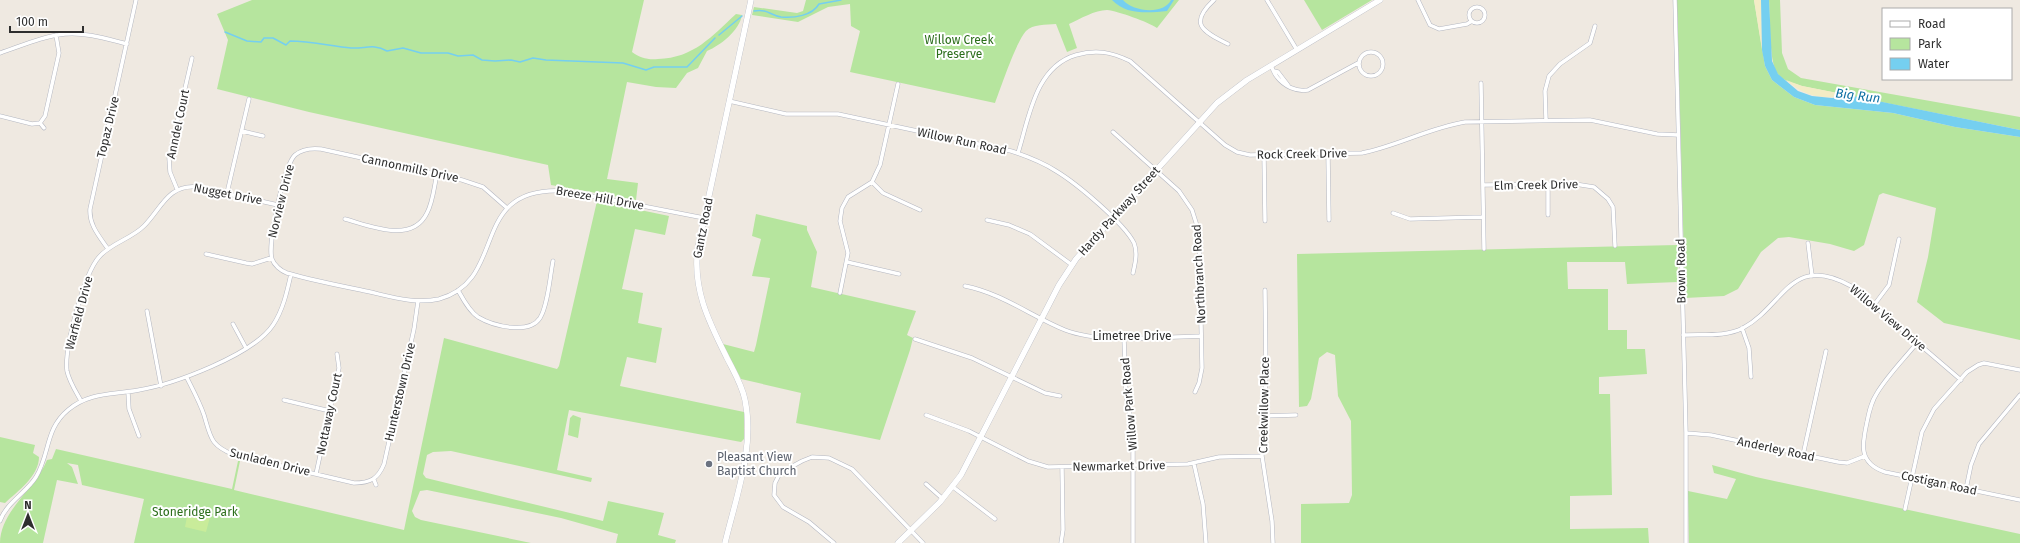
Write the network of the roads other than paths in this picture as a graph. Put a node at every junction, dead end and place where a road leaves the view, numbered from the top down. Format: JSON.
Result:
{"nodes":[{"id":1,"x":136,"y":0,"type":"edge"},
{"id":2,"x":751,"y":0,"type":"edge"},
{"id":3,"x":1214,"y":0,"type":"edge"},
{"id":4,"x":1267,"y":0,"type":"edge"},
{"id":5,"x":1380,"y":0,"type":"edge"},
{"id":6,"x":1418,"y":0,"type":"edge"},
{"id":7,"x":1675,"y":0,"type":"edge"},
{"id":8,"x":1472,"y":21,"type":"junction"},
{"id":9,"x":1595,"y":26,"type":"dead end"},
{"id":10,"x":56,"y":35,"type":"junction"},
{"id":11,"x":127,"y":44,"type":"junction"},
{"id":12,"x":1228,"y":44,"type":"dead end"},
{"id":13,"x":1298,"y":50,"type":"junction"},
{"id":14,"x":0,"y":54,"type":"edge"},
{"id":15,"x":192,"y":58,"type":"dead end"},
{"id":16,"x":1358,"y":63,"type":"junction"},
{"id":17,"x":1272,"y":68,"type":"junction"},
{"id":18,"x":1481,"y":83,"type":"dead end"},
{"id":19,"x":898,"y":84,"type":"dead end"},
{"id":20,"x":249,"y":99,"type":"dead end"},
{"id":21,"x":729,"y":101,"type":"junction"},
{"id":22,"x":0,"y":116,"type":"edge"},
{"id":23,"x":1546,"y":120,"type":"junction"},
{"id":24,"x":1199,"y":121,"type":"junction"},
{"id":25,"x":40,"y":122,"type":"junction"},
{"id":26,"x":1482,"y":122,"type":"junction"},
{"id":27,"x":889,"y":125,"type":"junction"},
{"id":28,"x":44,"y":128,"type":"dead end"},
{"id":29,"x":242,"y":131,"type":"junction"},
{"id":30,"x":1113,"y":132,"type":"dead end"},
{"id":31,"x":1678,"y":135,"type":"junction"},
{"id":32,"x":263,"y":136,"type":"dead end"},
{"id":33,"x":304,"y":150,"type":"joint"},
{"id":34,"x":1018,"y":153,"type":"junction"},
{"id":35,"x":1328,"y":154,"type":"junction"},
{"id":36,"x":1264,"y":155,"type":"junction"},
{"id":37,"x":1156,"y":171,"type":"junction"},
{"id":38,"x":437,"y":174,"type":"junction"},
{"id":39,"x":872,"y":182,"type":"junction"},
{"id":40,"x":1548,"y":184,"type":"junction"},
{"id":41,"x":1483,"y":186,"type":"junction"},
{"id":42,"x":177,"y":189,"type":"junction"},
{"id":43,"x":228,"y":194,"type":"junction"},
{"id":44,"x":278,"y":204,"type":"junction"},
{"id":45,"x":507,"y":208,"type":"junction"},
{"id":46,"x":920,"y":210,"type":"dead end"},
{"id":47,"x":1393,"y":213,"type":"dead end"},
{"id":48,"x":1548,"y":215,"type":"dead end"},
{"id":49,"x":1483,"y":217,"type":"junction"},
{"id":50,"x":704,"y":218,"type":"junction"},
{"id":51,"x":1113,"y":218,"type":"junction"},
{"id":52,"x":346,"y":220,"type":"dead end"},
{"id":53,"x":987,"y":220,"type":"dead end"},
{"id":54,"x":1329,"y":220,"type":"dead end"},
{"id":55,"x":1265,"y":221,"type":"dead end"},
{"id":56,"x":1899,"y":239,"type":"dead end"},
{"id":57,"x":1808,"y":244,"type":"dead end"},
{"id":58,"x":1615,"y":246,"type":"dead end"},
{"id":59,"x":108,"y":249,"type":"junction"},
{"id":60,"x":1484,"y":249,"type":"dead end"},
{"id":61,"x":206,"y":254,"type":"dead end"},
{"id":62,"x":271,"y":258,"type":"junction"},
{"id":63,"x":553,"y":261,"type":"dead end"},
{"id":64,"x":847,"y":262,"type":"junction"},
{"id":65,"x":1072,"y":264,"type":"junction"},
{"id":66,"x":1133,"y":273,"type":"dead end"},
{"id":67,"x":291,"y":274,"type":"junction"},
{"id":68,"x":899,"y":274,"type":"dead end"},
{"id":69,"x":1812,"y":276,"type":"junction"},
{"id":70,"x":965,"y":286,"type":"dead end"},
{"id":71,"x":458,"y":290,"type":"junction"},
{"id":72,"x":1265,"y":290,"type":"dead end"},
{"id":73,"x":840,"y":292,"type":"dead end"},
{"id":74,"x":418,"y":301,"type":"junction"},
{"id":75,"x":1874,"y":305,"type":"junction"},
{"id":76,"x":147,"y":311,"type":"dead end"},
{"id":77,"x":1042,"y":319,"type":"junction"},
{"id":78,"x":233,"y":324,"type":"dead end"},
{"id":79,"x":1742,"y":328,"type":"junction"},
{"id":80,"x":1683,"y":334,"type":"junction"},
{"id":81,"x":1201,"y":336,"type":"junction"},
{"id":82,"x":1124,"y":338,"type":"junction"},
{"id":83,"x":915,"y":339,"type":"dead end"},
{"id":84,"x":1917,"y":343,"type":"junction"},
{"id":85,"x":246,"y":348,"type":"junction"},
{"id":86,"x":1826,"y":351,"type":"dead end"},
{"id":87,"x":337,"y":354,"type":"dead end"},
{"id":88,"x":2020,"y":370,"type":"edge"},
{"id":89,"x":1751,"y":377,"type":"dead end"},
{"id":90,"x":187,"y":378,"type":"junction"},
{"id":91,"x":1012,"y":378,"type":"junction"},
{"id":92,"x":1961,"y":380,"type":"junction"},
{"id":93,"x":161,"y":386,"type":"junction"},
{"id":94,"x":128,"y":392,"type":"junction"},
{"id":95,"x":1195,"y":392,"type":"dead end"},
{"id":96,"x":2020,"y":395,"type":"edge"},
{"id":97,"x":1060,"y":396,"type":"dead end"},
{"id":98,"x":284,"y":400,"type":"dead end"},
{"id":99,"x":81,"y":401,"type":"junction"},
{"id":100,"x":330,"y":411,"type":"junction"},
{"id":101,"x":926,"y":415,"type":"dead end"},
{"id":102,"x":1296,"y":415,"type":"dead end"},
{"id":103,"x":1264,"y":416,"type":"junction"},
{"id":104,"x":1686,"y":433,"type":"junction"},
{"id":105,"x":139,"y":436,"type":"dead end"},
{"id":106,"x":982,"y":437,"type":"junction"},
{"id":107,"x":1803,"y":455,"type":"junction"},
{"id":108,"x":1262,"y":456,"type":"junction"},
{"id":109,"x":1865,"y":456,"type":"junction"},
{"id":110,"x":1194,"y":464,"type":"junction"},
{"id":111,"x":1134,"y":465,"type":"junction"},
{"id":112,"x":1062,"y":467,"type":"junction"},
{"id":113,"x":316,"y":474,"type":"junction"},
{"id":114,"x":1912,"y":478,"type":"junction"},
{"id":115,"x":374,"y":480,"type":"junction"},
{"id":116,"x":926,"y":484,"type":"dead end"},
{"id":117,"x":376,"y":485,"type":"dead end"},
{"id":118,"x":953,"y":487,"type":"junction"},
{"id":119,"x":1966,"y":489,"type":"junction"},
{"id":120,"x":943,"y":499,"type":"junction"},
{"id":121,"x":2020,"y":500,"type":"edge"},
{"id":122,"x":0,"y":508,"type":"edge"},
{"id":123,"x":1905,"y":509,"type":"dead end"},
{"id":124,"x":5,"y":512,"type":"junction"},
{"id":125,"x":994,"y":519,"type":"dead end"},
{"id":126,"x":0,"y":521,"type":"edge"},
{"id":127,"x":911,"y":531,"type":"junction"},
{"id":128,"x":725,"y":543,"type":"edge"},
{"id":129,"x":834,"y":543,"type":"edge"},
{"id":130,"x":898,"y":543,"type":"edge"},
{"id":131,"x":923,"y":543,"type":"edge"},
{"id":132,"x":1061,"y":543,"type":"edge"},
{"id":133,"x":1133,"y":543,"type":"edge"},
{"id":134,"x":1206,"y":543,"type":"edge"},
{"id":135,"x":1273,"y":543,"type":"edge"},
{"id":136,"x":1686,"y":543,"type":"edge"}],
"edges":[{"from":1,"to":11,"type":"street","name":"Topaz Drive"},
{"from":2,"to":21,"type":"main road","name":"Gantz Road"},
{"from":3,"to":12,"type":"street"},
{"from":4,"to":13,"type":"street"},
{"from":5,"to":13,"type":"main road","name":"Hardy Parkway Street"},
{"from":6,"to":8,"type":"street"},
{"from":7,"to":31,"type":"street","name":"Brown Road"},
{"from":8,"to":8,"type":"street"},
{"from":9,"to":23,"type":"street"},
{"from":10,"to":11,"type":"street"},
{"from":10,"to":14,"type":"street"},
{"from":10,"to":25,"type":"street"},
{"from":11,"to":59,"type":"street","name":"Topaz Drive"},
{"from":13,"to":17,"type":"main road","name":"Hardy Parkway Street"},
{"from":15,"to":42,"type":"street","name":"Anndel Court"},
{"from":16,"to":16,"type":"street"},
{"from":16,"to":17,"type":"street"},
{"from":17,"to":24,"type":"main road","name":"Hardy Parkway Street"},
{"from":18,"to":26,"type":"street"},
{"from":19,"to":27,"type":"street"},
{"from":20,"to":29,"type":"street"},
{"from":21,"to":27,"type":"street","name":"Willow Run Road"},
{"from":21,"to":50,"type":"main road","name":"Gantz Road"},
{"from":22,"to":25,"type":"street"},
{"from":23,"to":26,"type":"street","name":"Rock Creek Drive"},
{"from":23,"to":31,"type":"street","name":"Rock Creek Drive"},
{"from":24,"to":34,"type":"street","name":"Rock Creek Drive"},
{"from":24,"to":36,"type":"street","name":"Rock Creek Drive"},
{"from":24,"to":37,"type":"main road","name":"Hardy Parkway Street"},
{"from":25,"to":28,"type":"street"},
{"from":26,"to":35,"type":"street","name":"Rock Creek Drive"},
{"from":26,"to":41,"type":"street"},
{"from":27,"to":34,"type":"street","name":"Willow Run Road"},
{"from":27,"to":39,"type":"street"},
{"from":29,"to":32,"type":"street"},
{"from":29,"to":43,"type":"street"},
{"from":30,"to":37,"type":"street","name":"Northbranch Road"},
{"from":31,"to":80,"type":"street","name":"Brown Road"},
{"from":33,"to":38,"type":"street","name":"Cannonmills Drive"},
{"from":33,"to":44,"type":"street","name":"Norview Drive"},
{"from":34,"to":51,"type":"street","name":"Willow Run Road"},
{"from":35,"to":36,"type":"street","name":"Rock Creek Drive"},
{"from":35,"to":54,"type":"street"},
{"from":36,"to":55,"type":"street"},
{"from":37,"to":51,"type":"main road","name":"Hardy Parkway Street"},
{"from":37,"to":81,"type":"street","name":"Northbranch Road"},
{"from":38,"to":45,"type":"street","name":"Cannonmills Drive"},
{"from":38,"to":52,"type":"street"},
{"from":39,"to":46,"type":"street"},
{"from":39,"to":64,"type":"street"},
{"from":40,"to":41,"type":"street","name":"Elm Creek Drive"},
{"from":40,"to":48,"type":"street"},
{"from":40,"to":58,"type":"street","name":"Elm Creek Drive"},
{"from":41,"to":49,"type":"street"},
{"from":42,"to":43,"type":"street","name":"Nugget Drive"},
{"from":42,"to":59,"type":"street","name":"Warfield Drive"},
{"from":43,"to":44,"type":"street","name":"Nugget Drive"},
{"from":44,"to":62,"type":"street","name":"Norview Drive"},
{"from":45,"to":50,"type":"street","name":"Breeze Hill Drive"},
{"from":45,"to":71,"type":"street","name":"Breeze Hill Drive"},
{"from":47,"to":49,"type":"street"},
{"from":49,"to":60,"type":"street"},
{"from":50,"to":128,"type":"main road","name":"Gantz Road"},
{"from":51,"to":65,"type":"main road","name":"Hardy Parkway Street"},
{"from":51,"to":66,"type":"street","name":"Willow Run Road"},
{"from":53,"to":65,"type":"street"},
{"from":56,"to":75,"type":"street"},
{"from":57,"to":69,"type":"street"},
{"from":59,"to":99,"type":"street","name":"Warfield Drive"},
{"from":61,"to":62,"type":"street"},
{"from":62,"to":67,"type":"street","name":"Breeze Hill Drive"},
{"from":63,"to":71,"type":"street"},
{"from":64,"to":68,"type":"street"},
{"from":64,"to":73,"type":"street"},
{"from":65,"to":77,"type":"main road","name":"Hardy Parkway Street"},
{"from":67,"to":74,"type":"street","name":"Breeze Hill Drive"},
{"from":67,"to":85,"type":"street"},
{"from":69,"to":75,"type":"street","name":"Willow View Drive"},
{"from":69,"to":79,"type":"street","name":"Willow View Drive"},
{"from":70,"to":77,"type":"street","name":"Limetree Drive"},
{"from":71,"to":74,"type":"street","name":"Breeze Hill Drive"},
{"from":72,"to":103,"type":"street","name":"Creekwillow Place"},
{"from":74,"to":115,"type":"street","name":"Hunterstown Drive"},
{"from":75,"to":84,"type":"street","name":"Willow View Drive"},
{"from":76,"to":93,"type":"street"},
{"from":77,"to":82,"type":"street","name":"Limetree Drive"},
{"from":77,"to":91,"type":"main road","name":"Hardy Parkway Street"},
{"from":78,"to":85,"type":"street"},
{"from":79,"to":80,"type":"street","name":"Willow View Drive"},
{"from":79,"to":89,"type":"street"},
{"from":80,"to":104,"type":"street","name":"Brown Road"},
{"from":81,"to":82,"type":"street","name":"Limetree Drive"},
{"from":81,"to":95,"type":"street","name":"Northbranch Road"},
{"from":82,"to":111,"type":"street","name":"Willow Park Road"},
{"from":83,"to":91,"type":"street"},
{"from":84,"to":92,"type":"street","name":"Willow View Drive"},
{"from":84,"to":109,"type":"street"},
{"from":85,"to":90,"type":"street"},
{"from":86,"to":107,"type":"street"},
{"from":87,"to":100,"type":"street","name":"Nottaway Court"},
{"from":88,"to":92,"type":"street"},
{"from":90,"to":93,"type":"street"},
{"from":90,"to":113,"type":"street","name":"Sunladen Drive"},
{"from":91,"to":97,"type":"street"},
{"from":91,"to":106,"type":"main road","name":"Hardy Parkway Street"},
{"from":92,"to":114,"type":"street"},
{"from":93,"to":94,"type":"street"},
{"from":94,"to":99,"type":"street"},
{"from":94,"to":105,"type":"street"},
{"from":96,"to":119,"type":"street"},
{"from":98,"to":100,"type":"street"},
{"from":99,"to":124,"type":"street"},
{"from":100,"to":113,"type":"street","name":"Nottaway Court"},
{"from":101,"to":106,"type":"street","name":"Newmarket Drive"},
{"from":102,"to":103,"type":"street"},
{"from":103,"to":108,"type":"street","name":"Creekwillow Place"},
{"from":104,"to":107,"type":"street","name":"Anderley Road"},
{"from":104,"to":136,"type":"street","name":"Brown Road"},
{"from":106,"to":112,"type":"street","name":"Newmarket Drive"},
{"from":106,"to":118,"type":"main road","name":"Hardy Parkway Street"},
{"from":107,"to":109,"type":"street","name":"Anderley Road"},
{"from":108,"to":110,"type":"street","name":"Newmarket Drive"},
{"from":108,"to":135,"type":"street","name":"Creekwillow Place"},
{"from":109,"to":114,"type":"street","name":"Costigan Road"},
{"from":110,"to":111,"type":"street","name":"Newmarket Drive"},
{"from":110,"to":134,"type":"street"},
{"from":111,"to":112,"type":"street","name":"Newmarket Drive"},
{"from":111,"to":133,"type":"street","name":"Willow Park Road"},
{"from":112,"to":132,"type":"street"},
{"from":113,"to":115,"type":"street","name":"Sunladen Drive"},
{"from":114,"to":119,"type":"street","name":"Costigan Road"},
{"from":114,"to":123,"type":"street"},
{"from":115,"to":117,"type":"street"},
{"from":116,"to":120,"type":"street"},
{"from":118,"to":120,"type":"main road","name":"Hardy Parkway Street"},
{"from":118,"to":125,"type":"street"},
{"from":119,"to":121,"type":"street","name":"Costigan Road"},
{"from":120,"to":127,"type":"main road","name":"Hardy Parkway Street"},
{"from":122,"to":124,"type":"street"},
{"from":124,"to":126,"type":"street"},
{"from":127,"to":129,"type":"street"},
{"from":127,"to":130,"type":"main road","name":"Hardy Parkway Street"},
{"from":127,"to":131,"type":"street"}]}
